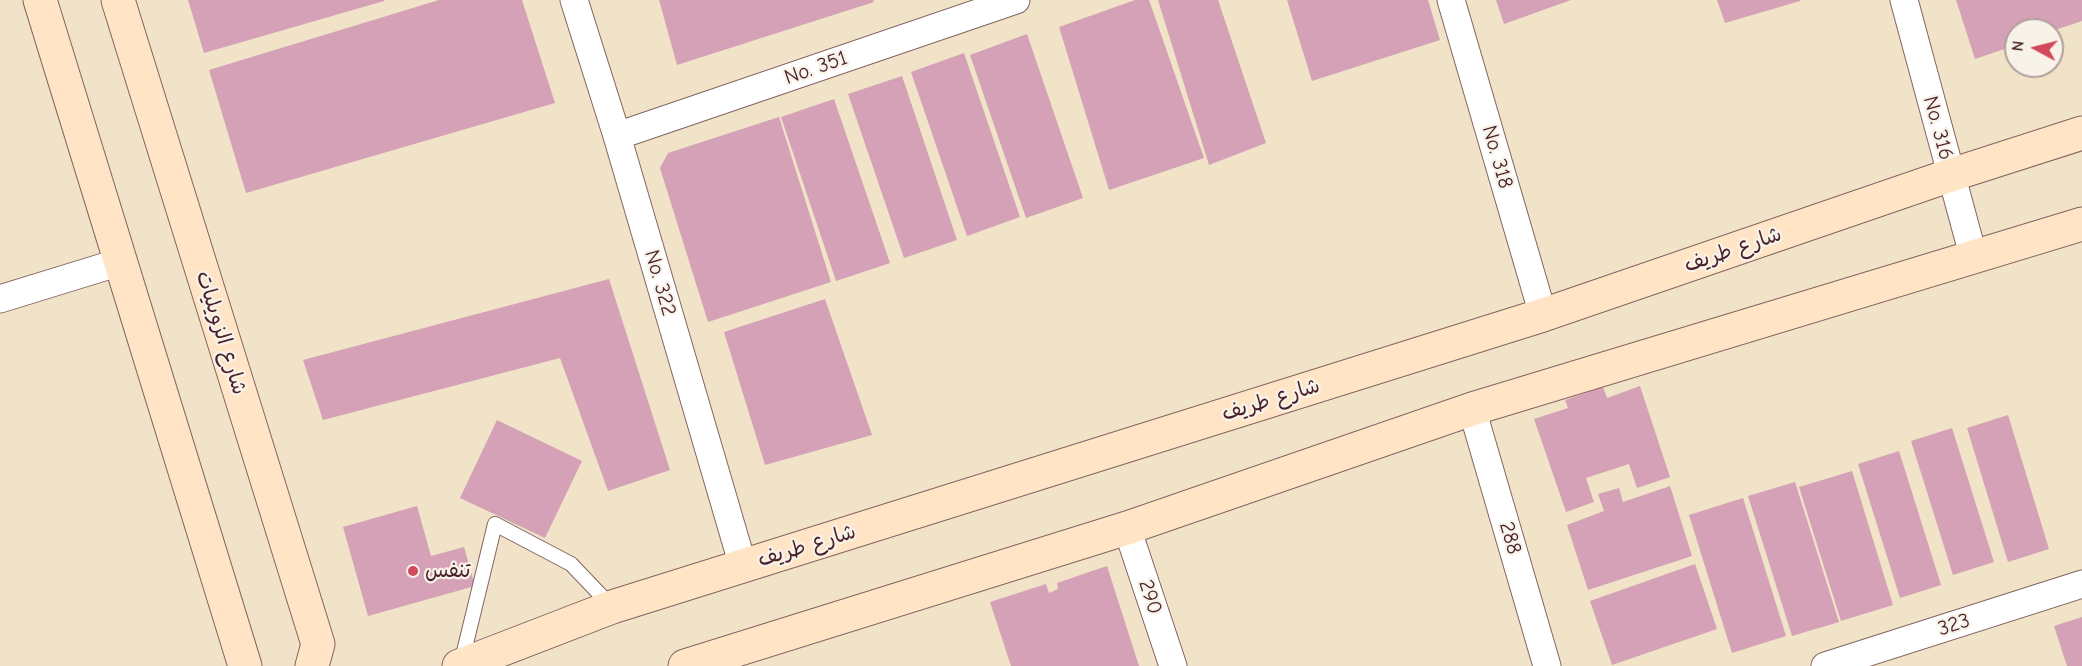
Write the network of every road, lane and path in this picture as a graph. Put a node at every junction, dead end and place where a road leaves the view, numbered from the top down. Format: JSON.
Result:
{"nodes":[{"id":1,"x":40,"y":0,"type":"edge"},
{"id":2,"x":117,"y":0,"type":"edge"},
{"id":3,"x":574,"y":0,"type":"edge"},
{"id":4,"x":1451,"y":0,"type":"edge"},
{"id":5,"x":1904,"y":0,"type":"edge"},
{"id":6,"x":1010,"y":1,"type":"edge"},
{"id":7,"x":2082,"y":133,"type":"edge"},
{"id":8,"x":617,"y":136,"type":"junction"},
{"id":9,"x":1951,"y":175,"type":"junction"},
{"id":10,"x":2082,"y":224,"type":"edge"},
{"id":11,"x":1973,"y":255,"type":"junction"},
{"id":12,"x":120,"y":262,"type":"junction"},
{"id":13,"x":0,"y":299,"type":"edge"},
{"id":14,"x":1543,"y":315,"type":"junction"},
{"id":15,"x":1472,"y":409,"type":"junction"},
{"id":16,"x":1127,"y":528,"type":"junction"},
{"id":17,"x":743,"y":566,"type":"junction"},
{"id":18,"x":2082,"y":584,"type":"edge"},
{"id":19,"x":612,"y":607,"type":"junction"},
{"id":20,"x":1898,"y":655,"type":"edge"},
{"id":21,"x":245,"y":666,"type":"edge"},
{"id":22,"x":312,"y":666,"type":"edge"},
{"id":23,"x":460,"y":666,"type":"edge"},
{"id":24,"x":685,"y":666,"type":"edge"},
{"id":25,"x":1173,"y":666,"type":"edge"},
{"id":26,"x":1547,"y":666,"type":"edge"},
{"id":27,"x":1825,"y":666,"type":"edge"}],
"edges":[{"from":1,"to":12,"type":"street"},
{"from":2,"to":22,"type":"street","name":"شارع الزويليات"},
{"from":3,"to":8,"type":"street","name":"No. 322"},
{"from":4,"to":14,"type":"street","name":"No. 318"},
{"from":5,"to":9,"type":"street","name":"No. 316"},
{"from":6,"to":8,"type":"street","name":"No. 351"},
{"from":7,"to":9,"type":"street","name":"شارع طريف"},
{"from":8,"to":17,"type":"street","name":"No. 322"},
{"from":9,"to":11,"type":"street","name":"No. 316"},
{"from":9,"to":14,"type":"street","name":"شارع طريف"},
{"from":10,"to":11,"type":"street"},
{"from":11,"to":15,"type":"street"},
{"from":12,"to":13,"type":"street"},
{"from":12,"to":21,"type":"street"},
{"from":14,"to":17,"type":"street","name":"شارع طريف"},
{"from":15,"to":16,"type":"street"},
{"from":15,"to":26,"type":"street","name":"288"},
{"from":16,"to":24,"type":"street"},
{"from":16,"to":25,"type":"street","name":"290"},
{"from":17,"to":19,"type":"street","name":"شارع طريف"},
{"from":18,"to":20,"type":"street","name":"323"},
{"from":19,"to":23,"type":"street","name":"شارع طريف"},
{"from":19,"to":23,"type":"lane"},
{"from":20,"to":27,"type":"street","name":"323"}]}
